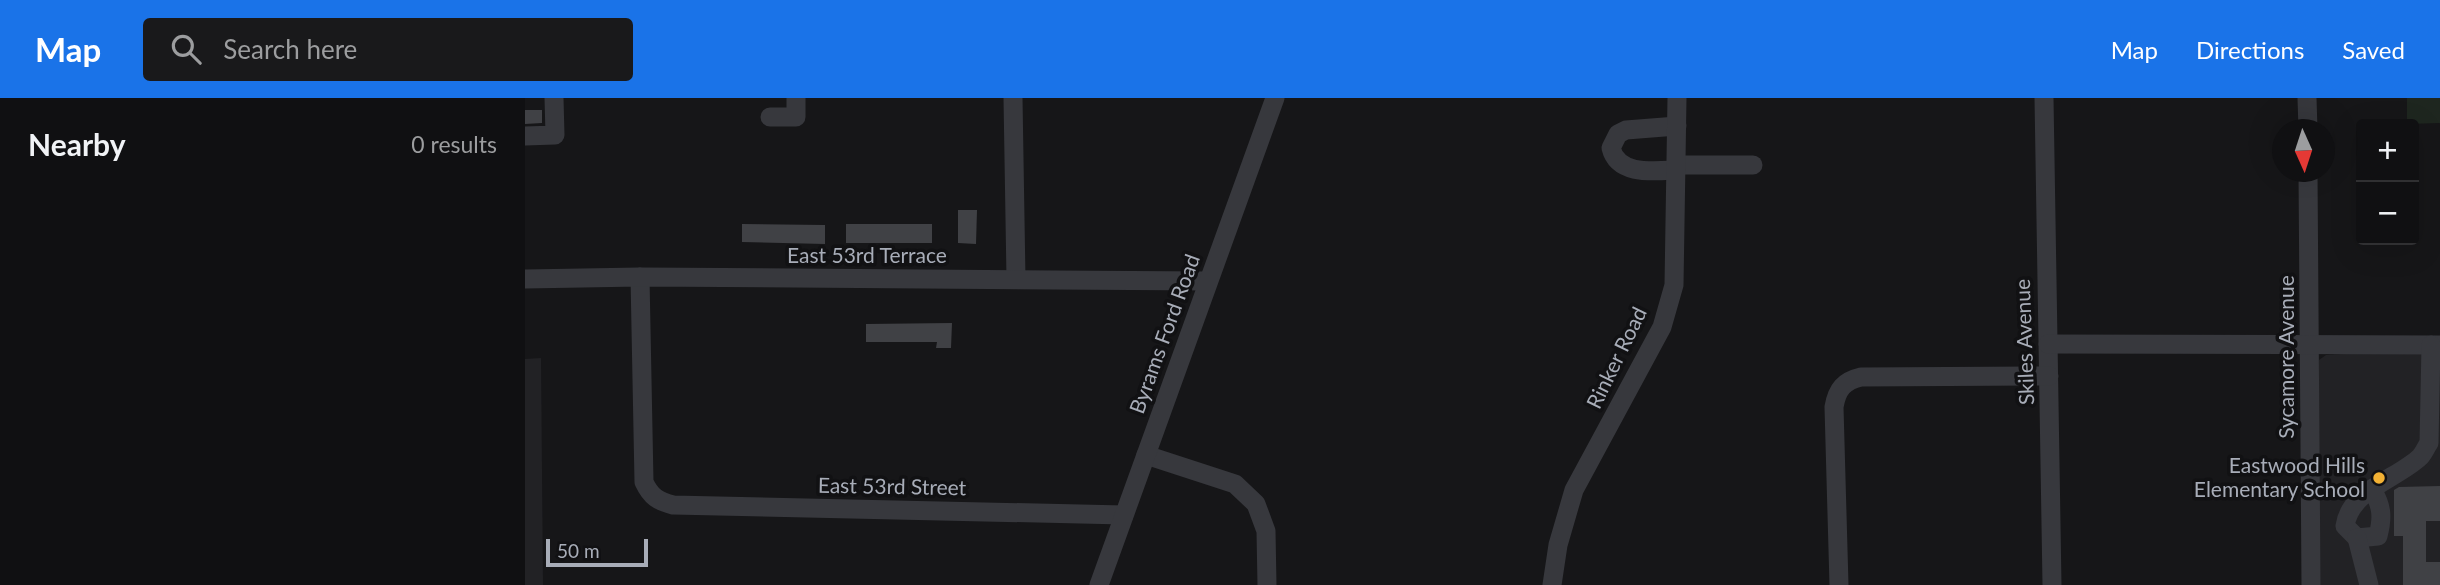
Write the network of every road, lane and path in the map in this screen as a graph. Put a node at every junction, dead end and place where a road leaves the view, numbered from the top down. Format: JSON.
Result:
{"nodes":[{"id":1,"x":554,"y":98,"type":"edge"},
{"id":2,"x":796,"y":98,"type":"edge"},
{"id":3,"x":1013,"y":98,"type":"edge"},
{"id":4,"x":1275,"y":98,"type":"edge"},
{"id":5,"x":1677,"y":98,"type":"edge"},
{"id":6,"x":2043,"y":98,"type":"edge"},
{"id":7,"x":2308,"y":98,"type":"edge"},
{"id":8,"x":770,"y":117,"type":"dead end"},
{"id":9,"x":2308,"y":119,"type":"edge"},
{"id":10,"x":1677,"y":126,"type":"junction"},
{"id":11,"x":525,"y":136,"type":"edge"},
{"id":12,"x":1753,"y":165,"type":"dead end"},
{"id":13,"x":1676,"y":168,"type":"junction"},
{"id":14,"x":2308,"y":182,"type":"edge"},
{"id":15,"x":641,"y":277,"type":"junction"},
{"id":16,"x":525,"y":279,"type":"edge"},
{"id":17,"x":1016,"y":279,"type":"junction"},
{"id":18,"x":1208,"y":281,"type":"junction"},
{"id":19,"x":2048,"y":344,"type":"junction"},
{"id":20,"x":2310,"y":345,"type":"junction"},
{"id":21,"x":2435,"y":345,"type":"edge"},
{"id":22,"x":2049,"y":376,"type":"junction"},
{"id":23,"x":1146,"y":455,"type":"junction"},
{"id":24,"x":2372,"y":489,"type":"junction"},
{"id":25,"x":1124,"y":515,"type":"junction"},
{"id":26,"x":2357,"y":538,"type":"junction"},
{"id":27,"x":1099,"y":585,"type":"edge"},
{"id":28,"x":1267,"y":585,"type":"edge"},
{"id":29,"x":1552,"y":585,"type":"edge"},
{"id":30,"x":1839,"y":585,"type":"edge"},
{"id":31,"x":2052,"y":585,"type":"edge"},
{"id":32,"x":2311,"y":585,"type":"edge"},
{"id":33,"x":2369,"y":585,"type":"edge"}],
"edges":[{"from":1,"to":11,"type":"street"},
{"from":2,"to":8,"type":"street"},
{"from":3,"to":17,"type":"street"},
{"from":4,"to":18,"type":"street","name":"Byrams Ford Road"},
{"from":5,"to":10,"type":"street","name":"Rinker Road"},
{"from":6,"to":19,"type":"street","name":"Skiles Avenue"},
{"from":7,"to":9,"type":"street"},
{"from":10,"to":13,"type":"street","name":"Rinker Road"},
{"from":10,"to":13,"type":"street"},
{"from":12,"to":13,"type":"street"},
{"from":13,"to":29,"type":"street","name":"Rinker Road"},
{"from":14,"to":20,"type":"street","name":"Sycamore Avenue"},
{"from":15,"to":16,"type":"street","name":"East 53rd Terrace"},
{"from":15,"to":17,"type":"street","name":"East 53rd Terrace"},
{"from":15,"to":25,"type":"street","name":"East 53rd Street"},
{"from":17,"to":18,"type":"street","name":"East 53rd Terrace"},
{"from":18,"to":23,"type":"street","name":"Byrams Ford Road"},
{"from":19,"to":20,"type":"street"},
{"from":19,"to":22,"type":"street","name":"Skiles Avenue"},
{"from":20,"to":21,"type":"street"},
{"from":20,"to":32,"type":"street","name":"Sycamore Avenue"},
{"from":21,"to":24,"type":"street"},
{"from":22,"to":30,"type":"street"},
{"from":22,"to":31,"type":"street","name":"Skiles Avenue"},
{"from":23,"to":25,"type":"street","name":"Byrams Ford Road"},
{"from":23,"to":28,"type":"street"},
{"from":24,"to":26,"type":"street"},
{"from":24,"to":26,"type":"street"},
{"from":25,"to":27,"type":"street","name":"Byrams Ford Road"},
{"from":26,"to":33,"type":"street"}]}
